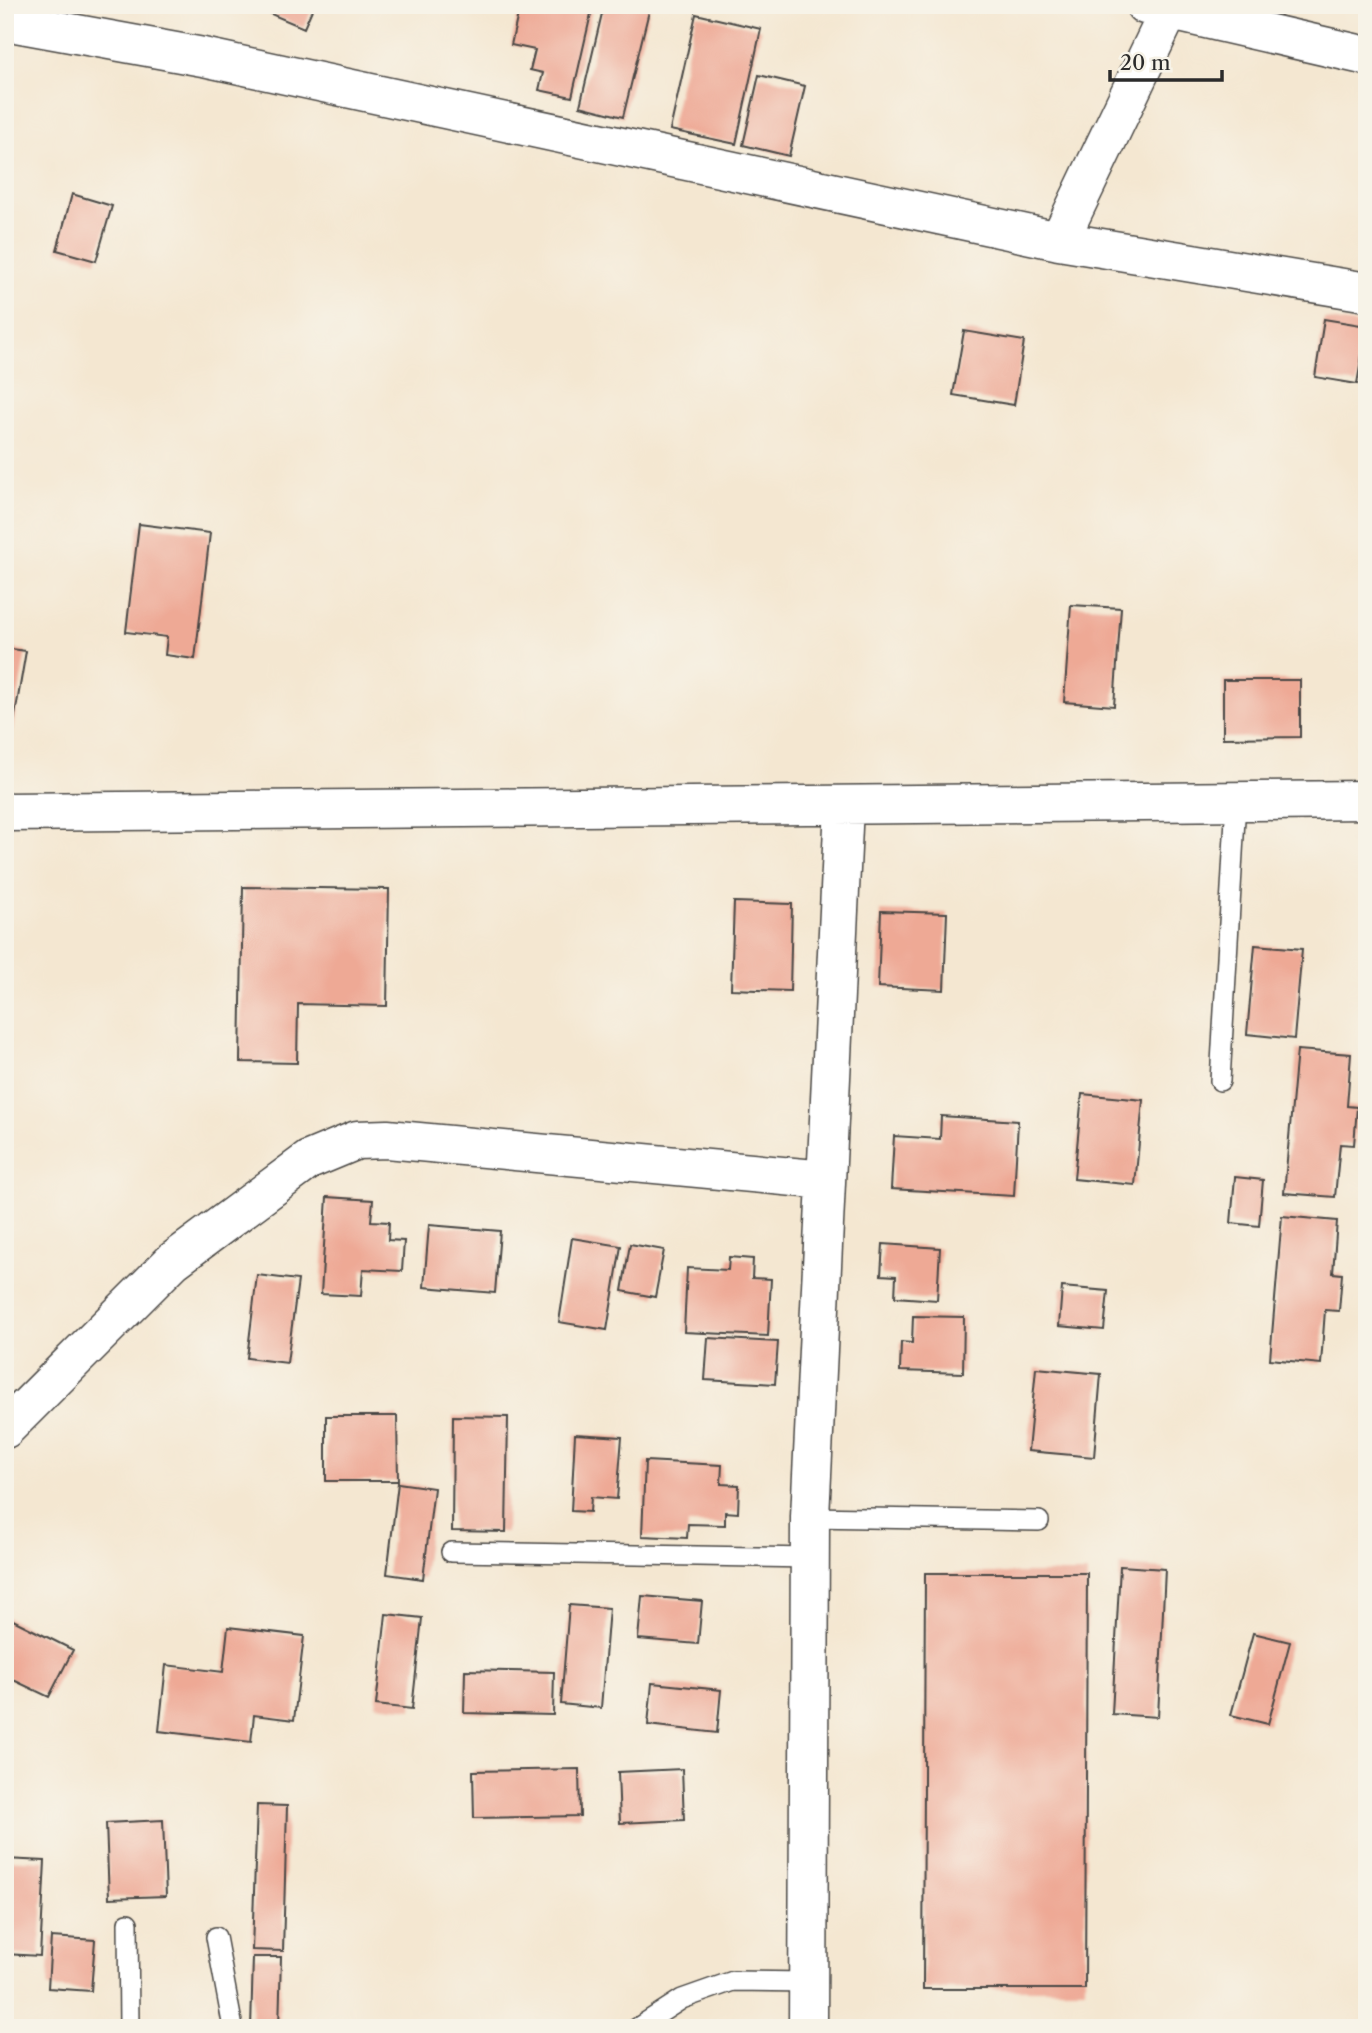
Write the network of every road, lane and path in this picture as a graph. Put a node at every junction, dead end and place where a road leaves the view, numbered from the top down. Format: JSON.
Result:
{"nodes":[{"id":1,"x":1162,"y":8,"type":"edge"},
{"id":2,"x":5,"y":21,"type":"edge"},
{"id":3,"x":1367,"y":56,"type":"edge"},
{"id":4,"x":1059,"y":241,"type":"junction"},
{"id":5,"x":1367,"y":292,"type":"edge"},
{"id":6,"x":1367,"y":800,"type":"edge"},
{"id":7,"x":1236,"y":801,"type":"junction"},
{"id":8,"x":844,"y":806,"type":"junction"},
{"id":9,"x":5,"y":811,"type":"edge"},
{"id":10,"x":1220,"y":1081,"type":"dead end"},
{"id":11,"x":826,"y":1180,"type":"junction"},
{"id":12,"x":5,"y":1429,"type":"edge"},
{"id":13,"x":810,"y":1517,"type":"junction"},
{"id":14,"x":1039,"y":1521,"type":"dead end"},
{"id":15,"x":451,"y":1552,"type":"dead end"},
{"id":16,"x":810,"y":1558,"type":"junction"},
{"id":17,"x":128,"y":1923,"type":"dead end"},
{"id":18,"x":216,"y":1937,"type":"dead end"},
{"id":19,"x":808,"y":1982,"type":"junction"},
{"id":20,"x":129,"y":2028,"type":"edge"},
{"id":21,"x":233,"y":2028,"type":"edge"},
{"id":22,"x":637,"y":2028,"type":"edge"},
{"id":23,"x":808,"y":2028,"type":"edge"}],
"edges":[{"from":1,"to":3,"type":"street"},
{"from":1,"to":4,"type":"street"},
{"from":2,"to":4,"type":"street"},
{"from":4,"to":5,"type":"street"},
{"from":6,"to":7,"type":"street"},
{"from":7,"to":8,"type":"street"},
{"from":7,"to":10,"type":"lane"},
{"from":8,"to":9,"type":"street"},
{"from":8,"to":11,"type":"street"},
{"from":11,"to":12,"type":"street"},
{"from":11,"to":13,"type":"street"},
{"from":13,"to":14,"type":"lane"},
{"from":13,"to":16,"type":"street"},
{"from":15,"to":16,"type":"lane"},
{"from":16,"to":19,"type":"street"},
{"from":17,"to":20,"type":"lane"},
{"from":18,"to":21,"type":"lane"},
{"from":19,"to":22,"type":"lane"},
{"from":19,"to":23,"type":"street"}]}
